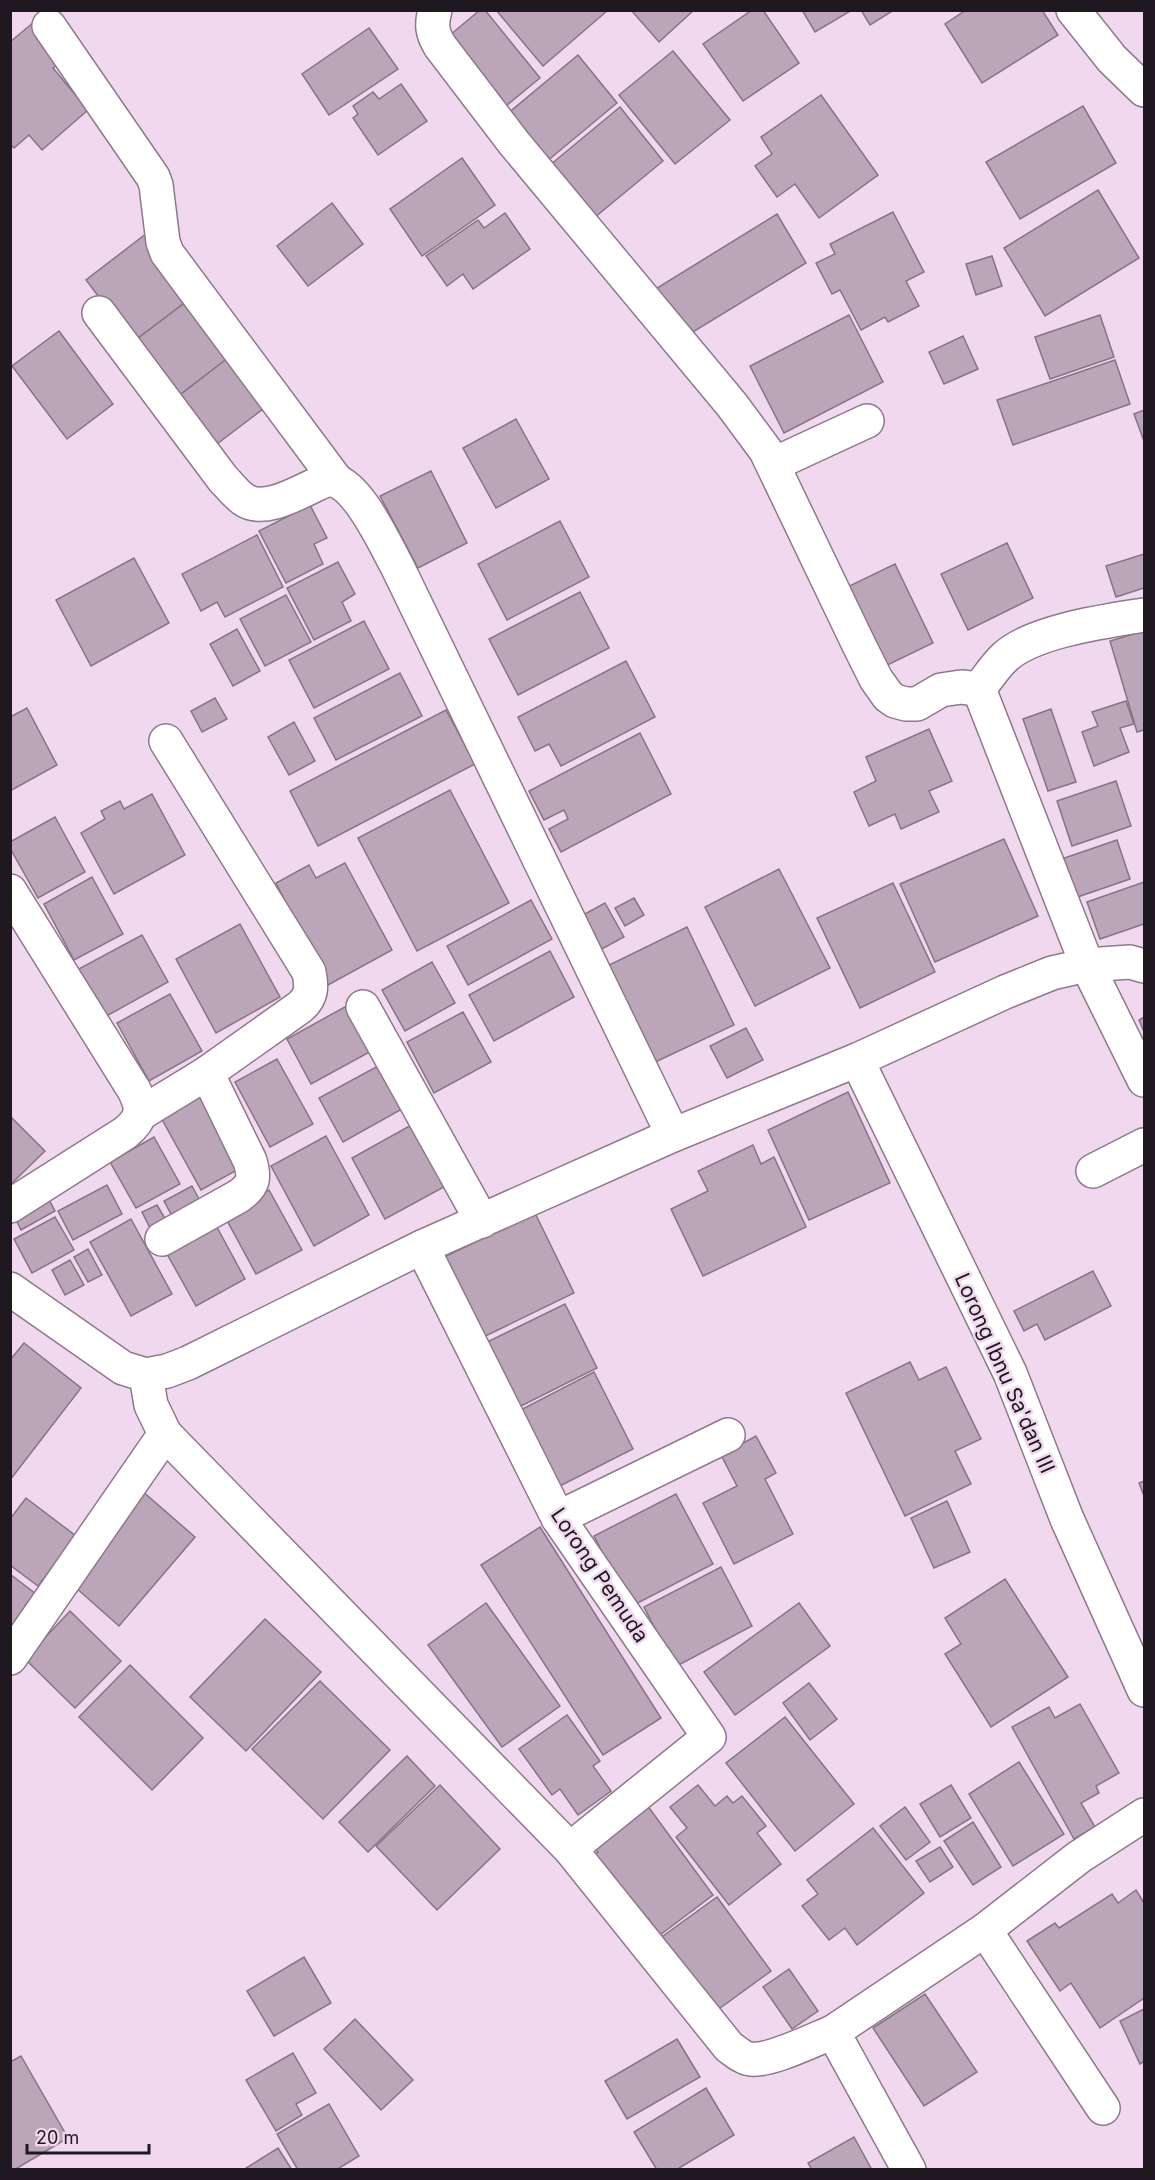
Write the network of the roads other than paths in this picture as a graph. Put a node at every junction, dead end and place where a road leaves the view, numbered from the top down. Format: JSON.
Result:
{"nodes":[{"id":1,"x":435,"y":10,"type":"edge"},
{"id":2,"x":1073,"y":10,"type":"edge"},
{"id":3,"x":49,"y":26,"type":"dead end"},
{"id":4,"x":1144,"y":90,"type":"edge"},
{"id":5,"x":99,"y":313,"type":"dead end"},
{"id":6,"x":867,"y":421,"type":"dead end"},
{"id":7,"x":774,"y":464,"type":"junction"},
{"id":8,"x":336,"y":480,"type":"junction"},
{"id":9,"x":1144,"y":615,"type":"edge"},
{"id":10,"x":979,"y":689,"type":"junction"},
{"id":11,"x":166,"y":741,"type":"dead end"},
{"id":12,"x":10,"y":891,"type":"edge"},
{"id":13,"x":1087,"y":965,"type":"junction"},
{"id":14,"x":1144,"y":966,"type":"edge"},
{"id":15,"x":363,"y":1007,"type":"dead end"},
{"id":16,"x":857,"y":1060,"type":"junction"},
{"id":17,"x":207,"y":1073,"type":"junction"},
{"id":18,"x":1144,"y":1080,"type":"edge"},
{"id":19,"x":140,"y":1114,"type":"junction"},
{"id":20,"x":673,"y":1136,"type":"junction"},
{"id":21,"x":1144,"y":1145,"type":"edge"},
{"id":22,"x":1093,"y":1171,"type":"dead end"},
{"id":23,"x":10,"y":1206,"type":"edge"},
{"id":24,"x":482,"y":1221,"type":"junction"},
{"id":25,"x":162,"y":1239,"type":"dead end"},
{"id":26,"x":422,"y":1247,"type":"junction"},
{"id":27,"x":10,"y":1289,"type":"edge"},
{"id":28,"x":146,"y":1375,"type":"junction"},
{"id":29,"x":165,"y":1434,"type":"junction"},
{"id":30,"x":728,"y":1435,"type":"dead end"},
{"id":31,"x":558,"y":1518,"type":"junction"},
{"id":32,"x":10,"y":1658,"type":"edge"},
{"id":33,"x":1144,"y":1690,"type":"edge"},
{"id":34,"x":1144,"y":1815,"type":"edge"},
{"id":35,"x":570,"y":1849,"type":"junction"},
{"id":36,"x":985,"y":1930,"type":"junction"},
{"id":37,"x":832,"y":2032,"type":"junction"},
{"id":38,"x":1103,"y":2108,"type":"dead end"},
{"id":39,"x":909,"y":2169,"type":"edge"}],
"edges":[{"from":1,"to":7,"type":"street"},
{"from":2,"to":4,"type":"street"},
{"from":3,"to":8,"type":"street"},
{"from":5,"to":8,"type":"street"},
{"from":6,"to":7,"type":"street"},
{"from":7,"to":10,"type":"street"},
{"from":8,"to":20,"type":"street"},
{"from":9,"to":10,"type":"street"},
{"from":10,"to":13,"type":"street"},
{"from":11,"to":17,"type":"street"},
{"from":12,"to":19,"type":"street"},
{"from":13,"to":14,"type":"street"},
{"from":13,"to":16,"type":"street"},
{"from":13,"to":18,"type":"street"},
{"from":15,"to":24,"type":"street"},
{"from":16,"to":20,"type":"street"},
{"from":16,"to":33,"type":"street","name":"Lorong Ibnu Sa'dan III"},
{"from":17,"to":19,"type":"street"},
{"from":17,"to":25,"type":"street"},
{"from":19,"to":23,"type":"street"},
{"from":20,"to":24,"type":"street"},
{"from":21,"to":22,"type":"street"},
{"from":24,"to":26,"type":"street"},
{"from":26,"to":28,"type":"street"},
{"from":26,"to":31,"type":"street","name":"Lorong Pemuda"},
{"from":27,"to":28,"type":"street"},
{"from":28,"to":29,"type":"street"},
{"from":29,"to":32,"type":"street"},
{"from":29,"to":35,"type":"street"},
{"from":30,"to":31,"type":"street"},
{"from":31,"to":35,"type":"street","name":"Lorong Pemuda"},
{"from":34,"to":36,"type":"street"},
{"from":35,"to":37,"type":"street"},
{"from":36,"to":37,"type":"street"},
{"from":36,"to":38,"type":"street"},
{"from":37,"to":39,"type":"street"}]}
